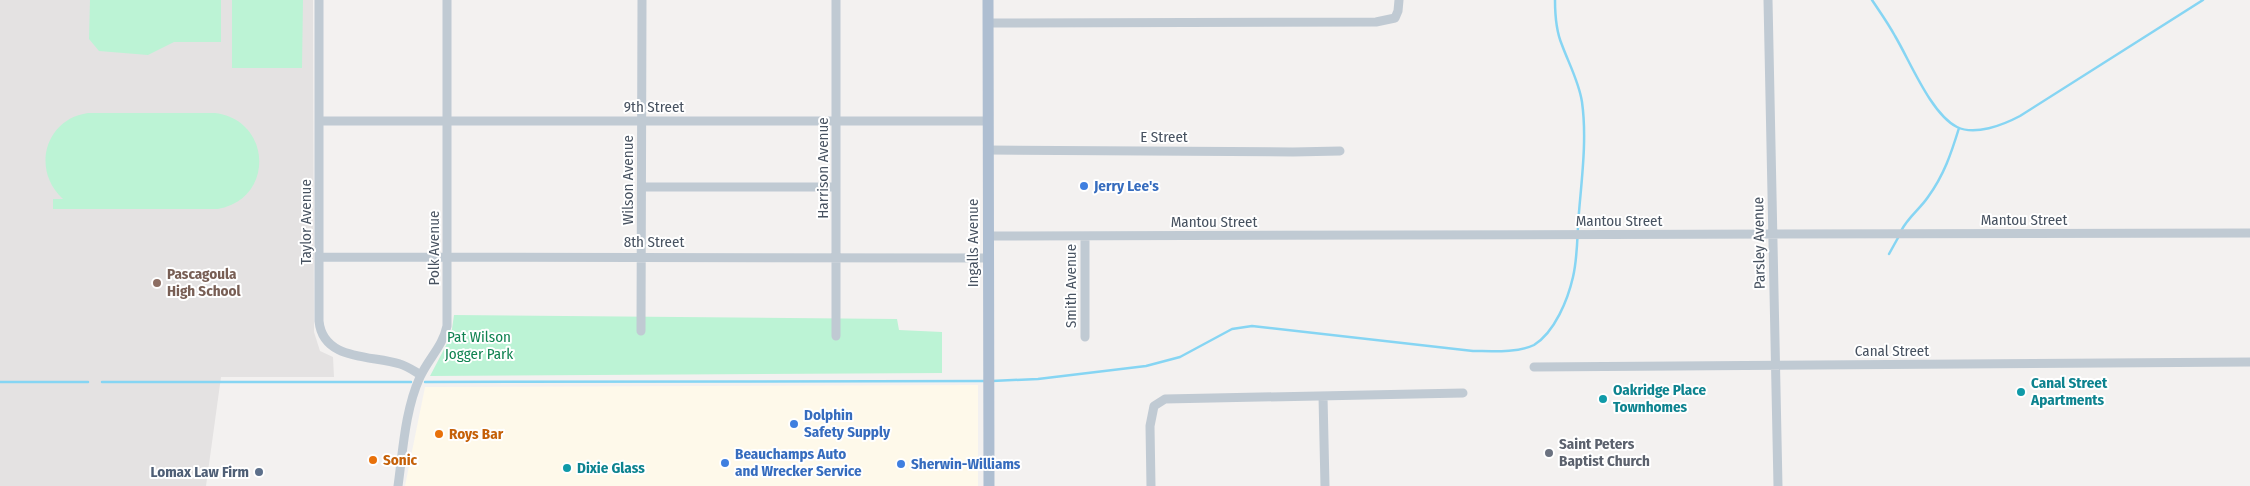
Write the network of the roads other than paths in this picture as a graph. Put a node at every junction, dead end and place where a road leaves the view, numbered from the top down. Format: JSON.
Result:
{"nodes":[{"id":1,"x":319,"y":0,"type":"edge"},
{"id":2,"x":447,"y":0,"type":"edge"},
{"id":3,"x":642,"y":0,"type":"edge"},
{"id":4,"x":836,"y":0,"type":"edge"},
{"id":5,"x":988,"y":0,"type":"edge"},
{"id":6,"x":1399,"y":0,"type":"edge"},
{"id":7,"x":1768,"y":0,"type":"edge"},
{"id":8,"x":988,"y":23,"type":"junction"},
{"id":9,"x":642,"y":120,"type":"junction"},
{"id":10,"x":836,"y":120,"type":"junction"},
{"id":11,"x":988,"y":120,"type":"junction"},
{"id":12,"x":320,"y":121,"type":"junction"},
{"id":13,"x":447,"y":121,"type":"junction"},
{"id":14,"x":988,"y":150,"type":"junction"},
{"id":15,"x":1340,"y":151,"type":"dead end"},
{"id":16,"x":642,"y":187,"type":"junction"},
{"id":17,"x":836,"y":187,"type":"junction"},
{"id":18,"x":2250,"y":233,"type":"edge"},
{"id":19,"x":1772,"y":234,"type":"junction"},
{"id":20,"x":988,"y":236,"type":"junction"},
{"id":21,"x":1085,"y":236,"type":"junction"},
{"id":22,"x":448,"y":256,"type":"junction"},
{"id":23,"x":642,"y":256,"type":"junction"},
{"id":24,"x":836,"y":256,"type":"junction"},
{"id":25,"x":320,"y":257,"type":"junction"},
{"id":26,"x":988,"y":258,"type":"junction"},
{"id":27,"x":641,"y":331,"type":"dead end"},
{"id":28,"x":836,"y":336,"type":"dead end"},
{"id":29,"x":1085,"y":337,"type":"dead end"},
{"id":30,"x":2250,"y":362,"type":"edge"},
{"id":31,"x":1775,"y":365,"type":"junction"},
{"id":32,"x":1534,"y":367,"type":"dead end"},
{"id":33,"x":420,"y":375,"type":"junction"},
{"id":34,"x":1463,"y":393,"type":"dead end"},
{"id":35,"x":1323,"y":396,"type":"junction"},
{"id":36,"x":398,"y":486,"type":"edge"},
{"id":37,"x":989,"y":486,"type":"edge"},
{"id":38,"x":1151,"y":486,"type":"edge"},
{"id":39,"x":1324,"y":486,"type":"edge"},
{"id":40,"x":1778,"y":486,"type":"edge"}],
"edges":[{"from":1,"to":12,"type":"street","name":"Taylor Avenue"},
{"from":2,"to":13,"type":"street","name":"Polk Avenue"},
{"from":3,"to":9,"type":"street","name":"Wilson Avenue"},
{"from":4,"to":10,"type":"street","name":"Harrison Avenue"},
{"from":5,"to":8,"type":"main road","name":"Ingalls Avenue"},
{"from":6,"to":8,"type":"street"},
{"from":7,"to":19,"type":"street","name":"Parsley Avenue"},
{"from":8,"to":11,"type":"main road","name":"Ingalls Avenue"},
{"from":9,"to":10,"type":"street","name":"9th Street"},
{"from":9,"to":13,"type":"street","name":"9th Street"},
{"from":9,"to":16,"type":"street","name":"Wilson Avenue"},
{"from":10,"to":11,"type":"street","name":"9th Street"},
{"from":10,"to":17,"type":"street","name":"Harrison Avenue"},
{"from":11,"to":14,"type":"main road","name":"Ingalls Avenue"},
{"from":12,"to":13,"type":"street","name":"9th Street"},
{"from":12,"to":25,"type":"street","name":"Taylor Avenue"},
{"from":13,"to":22,"type":"street","name":"Polk Avenue"},
{"from":14,"to":15,"type":"street","name":"E Street"},
{"from":14,"to":20,"type":"main road","name":"Ingalls Avenue"},
{"from":16,"to":17,"type":"street"},
{"from":16,"to":23,"type":"street","name":"Wilson Avenue"},
{"from":17,"to":24,"type":"street","name":"Harrison Avenue"},
{"from":18,"to":19,"type":"street","name":"Mantou Street"},
{"from":19,"to":21,"type":"street","name":"Mantou Street"},
{"from":19,"to":31,"type":"street","name":"Parsley Avenue"},
{"from":20,"to":21,"type":"street","name":"Mantou Street"},
{"from":20,"to":26,"type":"main road","name":"Ingalls Avenue"},
{"from":21,"to":29,"type":"street","name":"Smith Avenue"},
{"from":22,"to":23,"type":"street","name":"8th Street"},
{"from":22,"to":25,"type":"street","name":"8th Street"},
{"from":22,"to":33,"type":"street","name":"Polk Avenue"},
{"from":23,"to":24,"type":"street","name":"8th Street"},
{"from":23,"to":27,"type":"street","name":"Wilson Avenue"},
{"from":24,"to":26,"type":"street","name":"8th Street"},
{"from":24,"to":28,"type":"street","name":"Harrison Avenue"},
{"from":25,"to":33,"type":"street","name":"Taylor Avenue"},
{"from":26,"to":37,"type":"main road","name":"Ingalls Avenue"},
{"from":30,"to":31,"type":"street","name":"Canal Street"},
{"from":31,"to":32,"type":"street","name":"Canal Street"},
{"from":31,"to":40,"type":"street","name":"Parsley Avenue"},
{"from":33,"to":36,"type":"street","name":"Polk Avenue"},
{"from":34,"to":35,"type":"street"},
{"from":35,"to":38,"type":"street"},
{"from":35,"to":39,"type":"street"}]}
